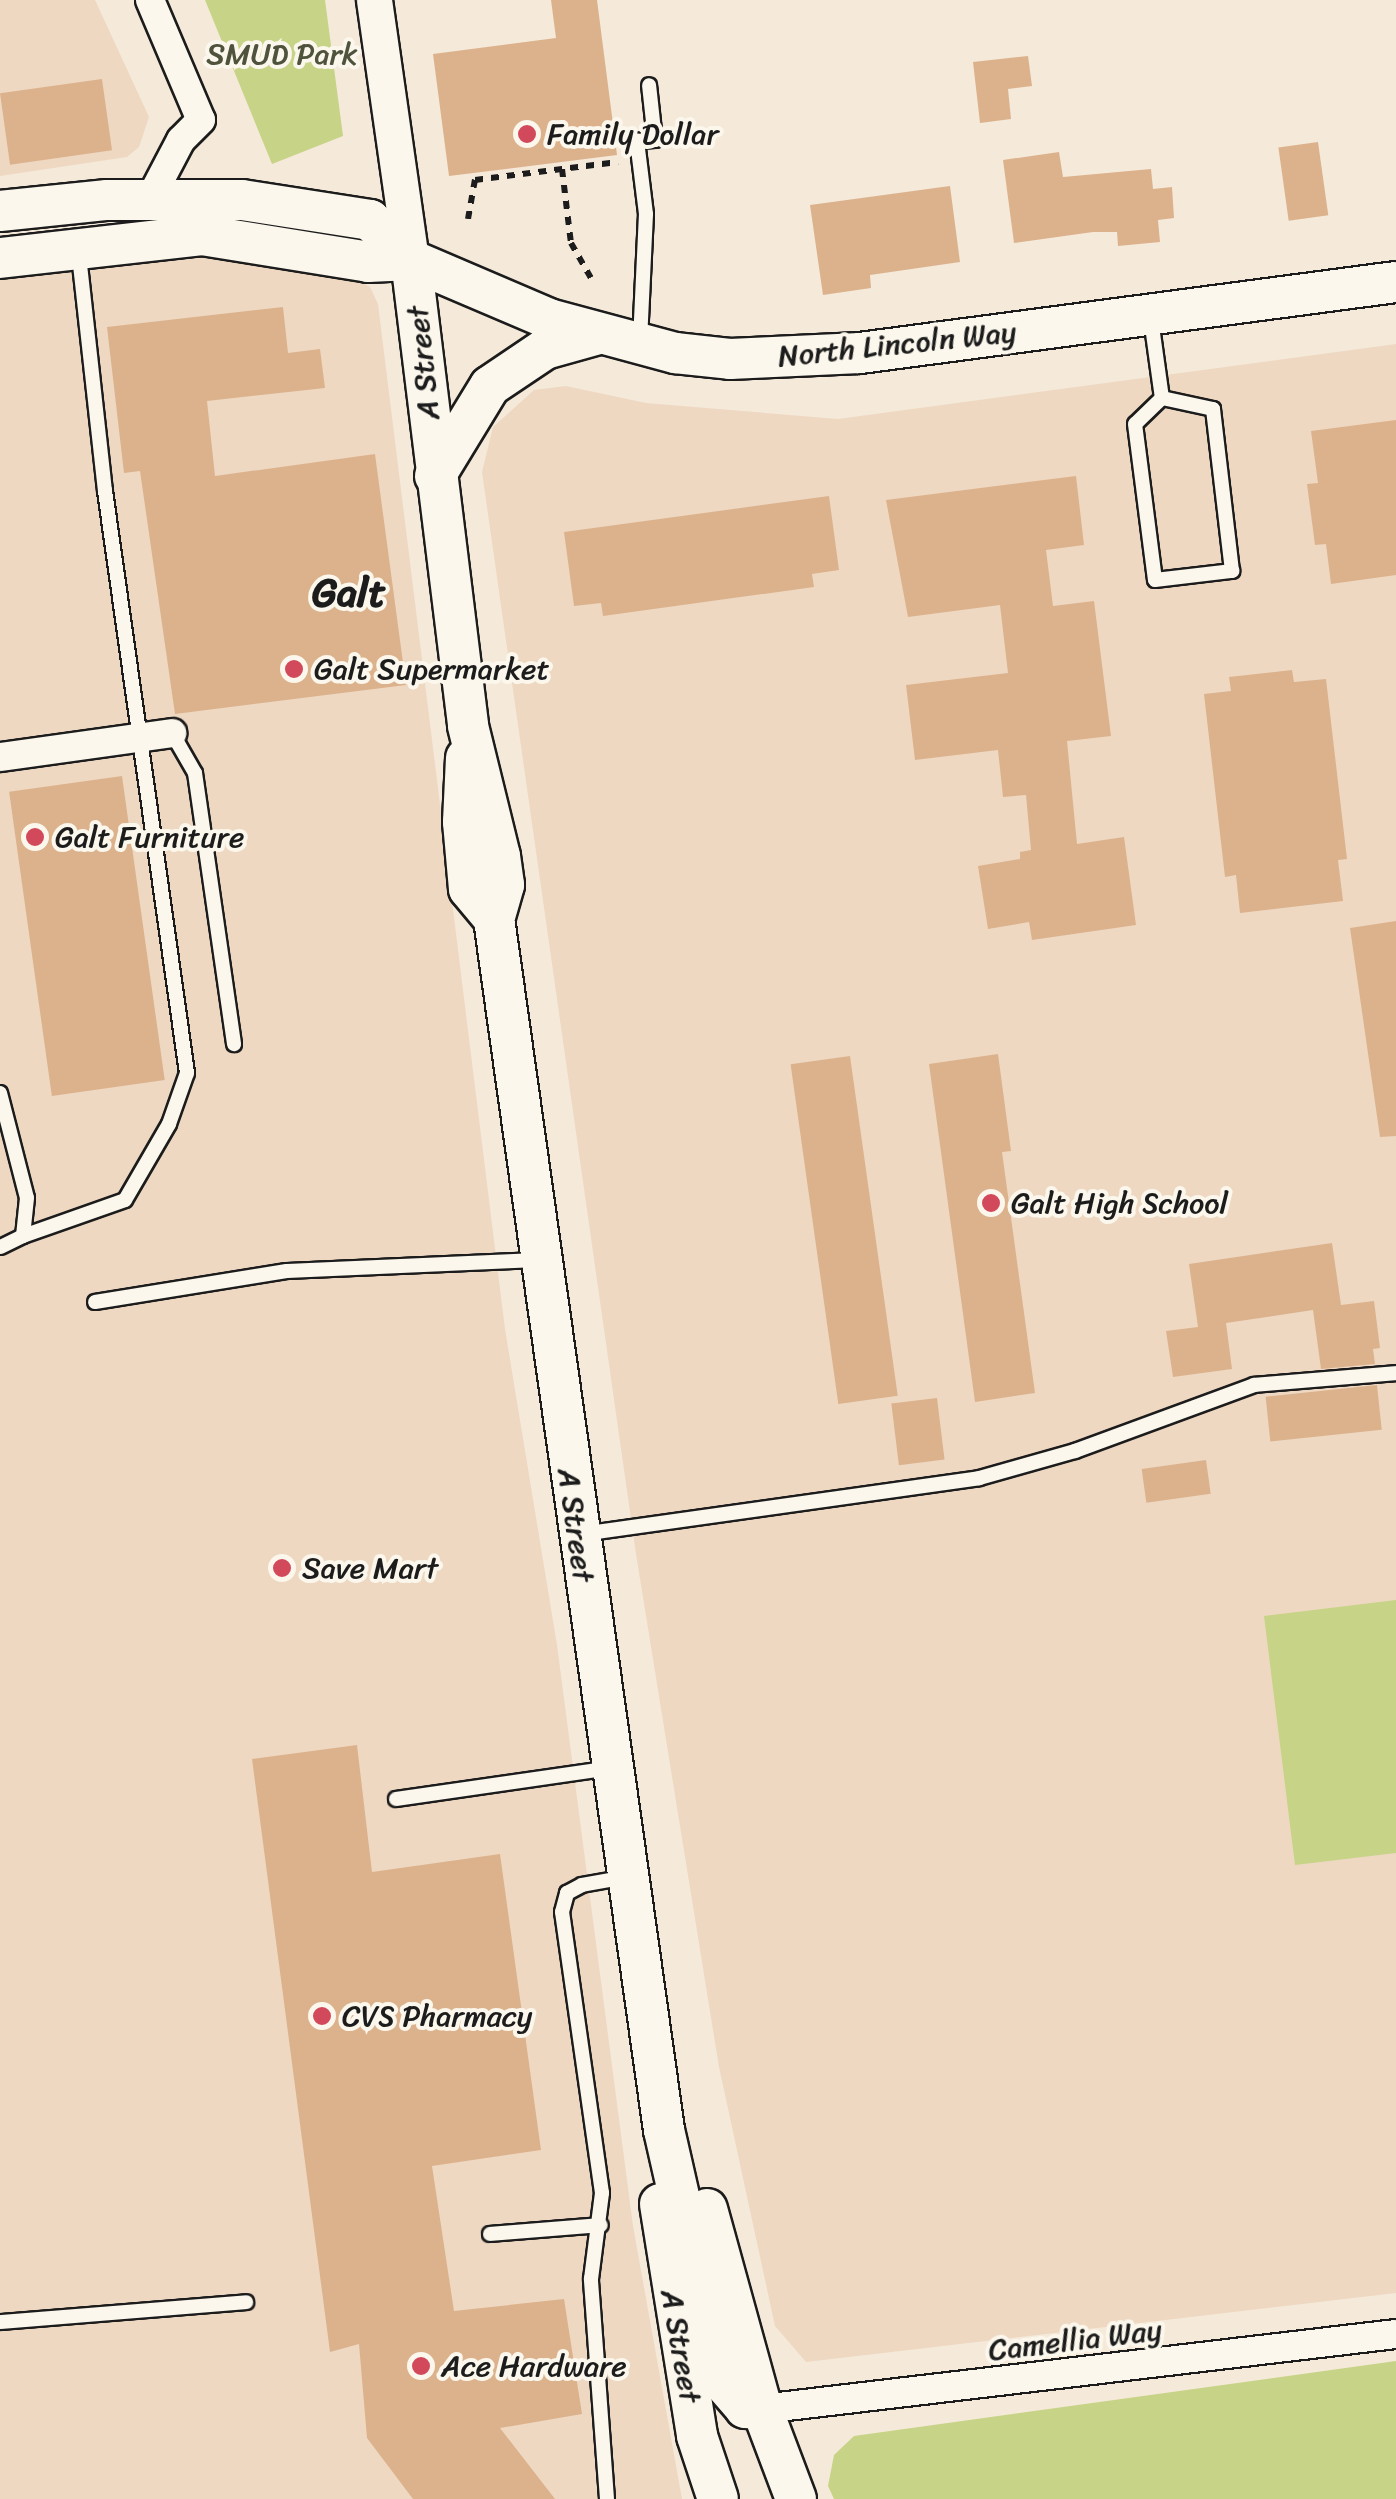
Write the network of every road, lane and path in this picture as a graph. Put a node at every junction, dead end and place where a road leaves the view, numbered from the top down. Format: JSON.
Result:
{"nodes":[{"id":1,"x":150,"y":0,"type":"edge"},
{"id":2,"x":374,"y":0,"type":"edge"},
{"id":3,"x":648,"y":85,"type":"dead end"},
{"id":4,"x":620,"y":161,"type":"dead end"},
{"id":5,"x":562,"y":169,"type":"junction"},
{"id":6,"x":150,"y":199,"type":"junction"},
{"id":7,"x":0,"y":211,"type":"edge"},
{"id":8,"x":468,"y":219,"type":"dead end"},
{"id":9,"x":78,"y":248,"type":"junction"},
{"id":10,"x":0,"y":258,"type":"edge"},
{"id":11,"x":411,"y":260,"type":"junction"},
{"id":12,"x":591,"y":278,"type":"dead end"},
{"id":13,"x":1396,"y":282,"type":"edge"},
{"id":14,"x":1150,"y":313,"type":"junction"},
{"id":15,"x":594,"y":335,"type":"junction"},
{"id":16,"x":640,"y":346,"type":"junction"},
{"id":17,"x":1162,"y":398,"type":"junction"},
{"id":18,"x":436,"y":476,"type":"junction"},
{"id":19,"x":158,"y":735,"type":"junction"},
{"id":20,"x":0,"y":757,"type":"edge"},
{"id":21,"x":234,"y":1044,"type":"dead end"},
{"id":22,"x":0,"y":1094,"type":"edge"},
{"id":23,"x":24,"y":1236,"type":"junction"},
{"id":24,"x":0,"y":1248,"type":"edge"},
{"id":25,"x":540,"y":1260,"type":"junction"},
{"id":26,"x":95,"y":1302,"type":"dead end"},
{"id":27,"x":1396,"y":1373,"type":"edge"},
{"id":28,"x":577,"y":1535,"type":"junction"},
{"id":29,"x":613,"y":1768,"type":"junction"},
{"id":30,"x":396,"y":1799,"type":"dead end"},
{"id":31,"x":628,"y":1877,"type":"junction"},
{"id":32,"x":664,"y":2130,"type":"junction"},
{"id":33,"x":601,"y":2225,"type":"junction"},
{"id":34,"x":490,"y":2234,"type":"dead end"},
{"id":35,"x":246,"y":2302,"type":"dead end"},
{"id":36,"x":0,"y":2322,"type":"edge"},
{"id":37,"x":1396,"y":2334,"type":"edge"},
{"id":38,"x":762,"y":2409,"type":"junction"},
{"id":39,"x":607,"y":2499,"type":"edge"},
{"id":40,"x":718,"y":2499,"type":"edge"},
{"id":41,"x":796,"y":2499,"type":"edge"}],
"edges":[{"from":1,"to":6,"type":"street"},
{"from":2,"to":11,"type":"street","name":"A Street"},
{"from":3,"to":16,"type":"lane"},
{"from":4,"to":5,"type":"path"},
{"from":5,"to":8,"type":"path"},
{"from":5,"to":12,"type":"path"},
{"from":6,"to":7,"type":"main road"},
{"from":6,"to":11,"type":"main road"},
{"from":9,"to":10,"type":"main road"},
{"from":9,"to":11,"type":"main road"},
{"from":9,"to":19,"type":"lane"},
{"from":11,"to":15,"type":"main road","name":"North Lincoln Way"},
{"from":11,"to":18,"type":"main road","name":"A Street"},
{"from":13,"to":14,"type":"main road","name":"North Lincoln Way"},
{"from":14,"to":16,"type":"main road","name":"North Lincoln Way"},
{"from":14,"to":17,"type":"lane"},
{"from":15,"to":16,"type":"main road","name":"North Lincoln Way"},
{"from":15,"to":18,"type":"main road"},
{"from":17,"to":17,"type":"lane"},
{"from":18,"to":25,"type":"main road","name":"A Street"},
{"from":19,"to":20,"type":"street"},
{"from":19,"to":21,"type":"lane"},
{"from":19,"to":23,"type":"lane"},
{"from":22,"to":23,"type":"lane"},
{"from":23,"to":24,"type":"lane"},
{"from":25,"to":26,"type":"lane"},
{"from":25,"to":28,"type":"main road","name":"A Street"},
{"from":27,"to":28,"type":"lane"},
{"from":28,"to":29,"type":"main road","name":"A Street"},
{"from":29,"to":30,"type":"lane"},
{"from":29,"to":31,"type":"main road","name":"A Street"},
{"from":31,"to":32,"type":"main road","name":"A Street"},
{"from":31,"to":33,"type":"lane"},
{"from":32,"to":38,"type":"main road","name":"A Street"},
{"from":32,"to":40,"type":"main road","name":"A Street"},
{"from":33,"to":34,"type":"lane"},
{"from":33,"to":39,"type":"lane"},
{"from":35,"to":36,"type":"lane"},
{"from":37,"to":38,"type":"street","name":"Camellia Way"},
{"from":38,"to":41,"type":"main road","name":"A Street"}]}
